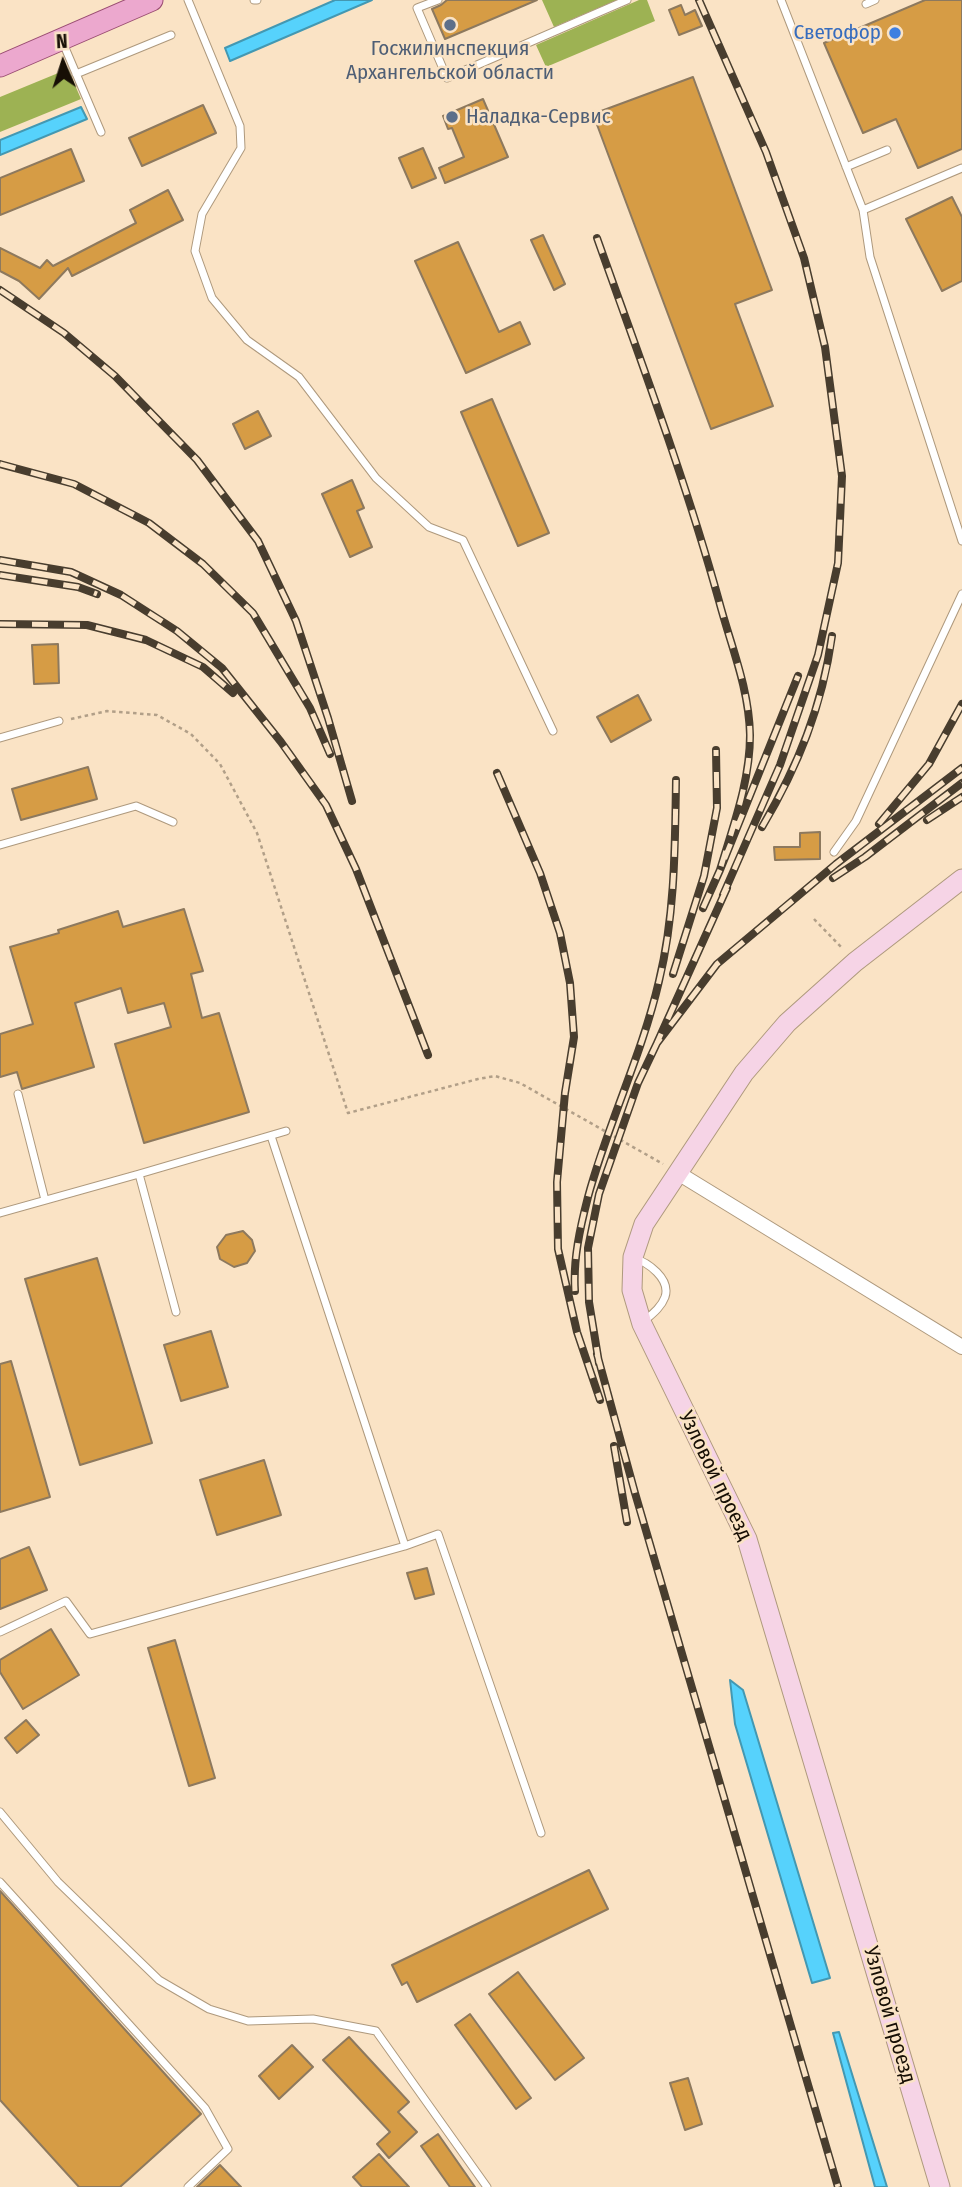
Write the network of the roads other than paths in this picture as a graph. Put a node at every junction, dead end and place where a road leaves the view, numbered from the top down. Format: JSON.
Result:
{"nodes":[{"id":1,"x":152,"y":0,"type":"edge"},
{"id":2,"x":188,"y":0,"type":"edge"},
{"id":3,"x":438,"y":0,"type":"edge"},
{"id":4,"x":627,"y":0,"type":"edge"},
{"id":5,"x":781,"y":0,"type":"edge"},
{"id":6,"x":875,"y":0,"type":"edge"},
{"id":7,"x":866,"y":4,"type":"dead end"},
{"id":8,"x":171,"y":35,"type":"dead end"},
{"id":9,"x":62,"y":39,"type":"junction"},
{"id":10,"x":0,"y":66,"type":"edge"},
{"id":11,"x":76,"y":74,"type":"junction"},
{"id":12,"x":101,"y":132,"type":"dead end"},
{"id":13,"x":887,"y":150,"type":"dead end"},
{"id":14,"x":846,"y":167,"type":"junction"},
{"id":15,"x":962,"y":168,"type":"edge"},
{"id":16,"x":863,"y":210,"type":"junction"},
{"id":17,"x":962,"y":541,"type":"edge"},
{"id":18,"x":962,"y":594,"type":"edge"},
{"id":19,"x":59,"y":721,"type":"road end"},
{"id":20,"x":553,"y":731,"type":"dead end"},
{"id":21,"x":0,"y":738,"type":"edge"},
{"id":22,"x":173,"y":822,"type":"dead end"},
{"id":23,"x":0,"y":845,"type":"edge"},
{"id":24,"x":834,"y":852,"type":"dead end"},
{"id":25,"x":962,"y":879,"type":"edge"},
{"id":26,"x":18,"y":1094,"type":"dead end"},
{"id":27,"x":286,"y":1131,"type":"dead end"},
{"id":28,"x":271,"y":1136,"type":"junction"},
{"id":29,"x":678,"y":1173,"type":"junction"},
{"id":30,"x":139,"y":1174,"type":"junction"},
{"id":31,"x":45,"y":1200,"type":"junction"},
{"id":32,"x":0,"y":1213,"type":"edge"},
{"id":33,"x":633,"y":1257,"type":"junction"},
{"id":34,"x":176,"y":1312,"type":"dead end"},
{"id":35,"x":642,"y":1324,"type":"junction"},
{"id":36,"x":962,"y":1347,"type":"edge"},
{"id":37,"x":405,"y":1546,"type":"junction"},
{"id":38,"x":0,"y":1632,"type":"edge"},
{"id":39,"x":0,"y":1812,"type":"edge"},
{"id":40,"x":541,"y":1833,"type":"dead end"},
{"id":41,"x":0,"y":1882,"type":"edge"},
{"id":42,"x":188,"y":2187,"type":"edge"},
{"id":43,"x":486,"y":2187,"type":"edge"},
{"id":44,"x":940,"y":2187,"type":"edge"}],
"edges":[{"from":1,"to":9,"type":"main road"},
{"from":2,"to":20,"type":"lane"},
{"from":3,"to":4,"type":"lane"},
{"from":5,"to":14,"type":"lane"},
{"from":6,"to":7,"type":"lane"},
{"from":8,"to":11,"type":"lane"},
{"from":9,"to":10,"type":"main road"},
{"from":9,"to":11,"type":"lane"},
{"from":11,"to":12,"type":"lane"},
{"from":13,"to":14,"type":"lane"},
{"from":14,"to":16,"type":"lane"},
{"from":15,"to":16,"type":"lane"},
{"from":16,"to":17,"type":"lane"},
{"from":18,"to":24,"type":"lane"},
{"from":19,"to":21,"type":"lane"},
{"from":22,"to":23,"type":"lane"},
{"from":25,"to":29,"type":"street","name":"Узловой проезд"},
{"from":26,"to":31,"type":"lane"},
{"from":27,"to":28,"type":"lane"},
{"from":28,"to":30,"type":"lane"},
{"from":28,"to":37,"type":"lane"},
{"from":29,"to":33,"type":"street","name":"Узловой проезд"},
{"from":29,"to":36,"type":"street"},
{"from":30,"to":31,"type":"lane"},
{"from":30,"to":34,"type":"lane"},
{"from":31,"to":32,"type":"lane"},
{"from":33,"to":35,"type":"street","name":"Узловой проезд"},
{"from":33,"to":35,"type":"lane"},
{"from":35,"to":44,"type":"street","name":"Узловой проезд"},
{"from":37,"to":38,"type":"lane"},
{"from":37,"to":40,"type":"lane"},
{"from":39,"to":43,"type":"lane"},
{"from":41,"to":42,"type":"lane"}]}
